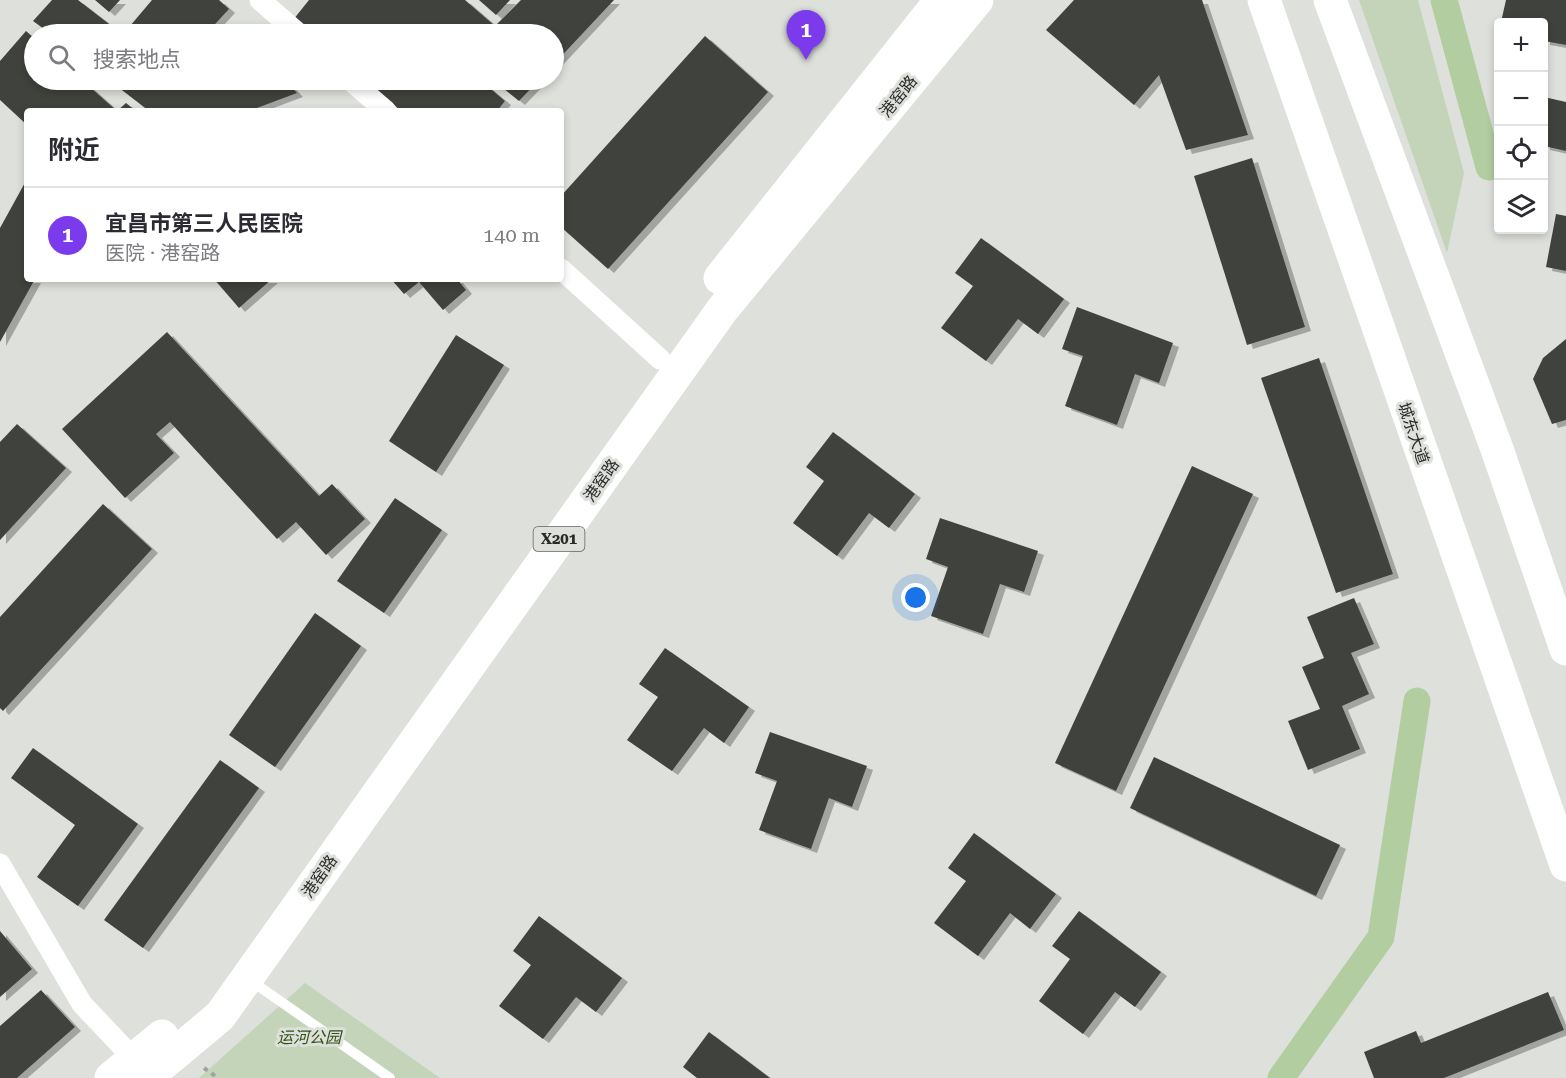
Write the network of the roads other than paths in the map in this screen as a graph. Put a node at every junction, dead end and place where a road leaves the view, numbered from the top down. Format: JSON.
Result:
{"nodes":[{"id":1,"x":260,"y":0,"type":"edge"},
{"id":2,"x":941,"y":0,"type":"edge"},
{"id":3,"x":977,"y":0,"type":"edge"},
{"id":4,"x":1264,"y":0,"type":"edge"},
{"id":5,"x":1330,"y":0,"type":"edge"},
{"id":6,"x":288,"y":24,"type":"edge"},
{"id":7,"x":362,"y":90,"type":"edge"},
{"id":8,"x":383,"y":108,"type":"edge"},
{"id":9,"x":564,"y":272,"type":"edge"},
{"id":10,"x":660,"y":359,"type":"junction"},
{"id":11,"x":1566,"y":649,"type":"edge"},
{"id":12,"x":0,"y":864,"type":"edge"},
{"id":13,"x":1566,"y":865,"type":"edge"},
{"id":14,"x":247,"y":978,"type":"junction"},
{"id":15,"x":130,"y":1072,"type":"edge"},
{"id":16,"x":390,"y":1078,"type":"edge"}],
"edges":[{"from":1,"to":6,"type":"street"},
{"from":2,"to":10,"type":"main road","name":"港窑路","number":"X201"},
{"from":3,"to":14,"type":"main road","name":"港窑路","number":"X201"},
{"from":4,"to":13,"type":"main road","name":"城东大道"},
{"from":5,"to":11,"type":"main road"},
{"from":7,"to":8,"type":"street"},
{"from":9,"to":10,"type":"street"},
{"from":10,"to":15,"type":"main road","name":"港窑路","number":"X201"},
{"from":12,"to":15,"type":"street"},
{"from":14,"to":15,"type":"main road","name":"港窑路","number":"X201"},
{"from":14,"to":16,"type":"lane"}]}
